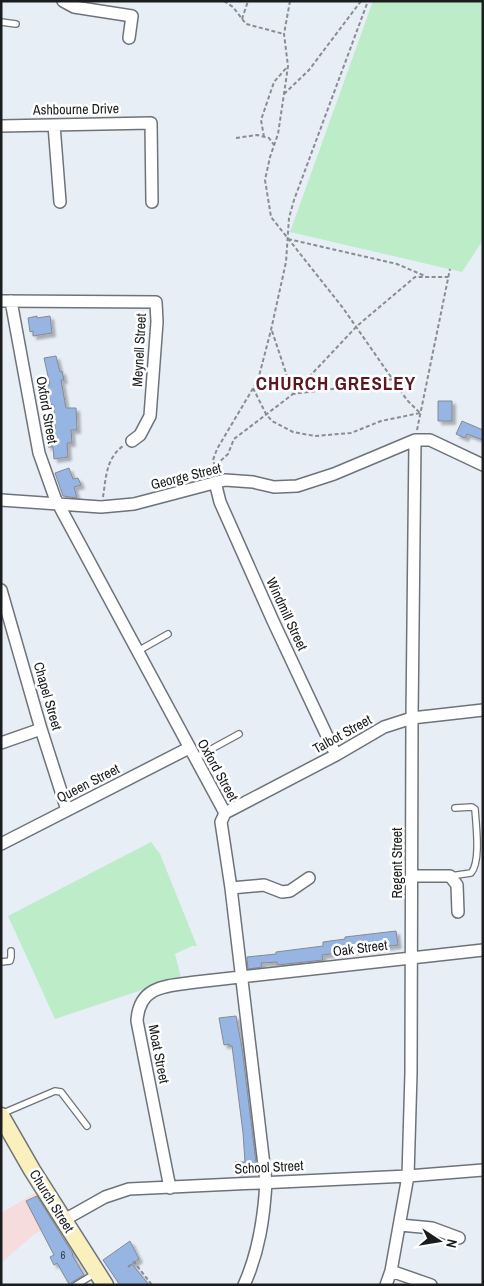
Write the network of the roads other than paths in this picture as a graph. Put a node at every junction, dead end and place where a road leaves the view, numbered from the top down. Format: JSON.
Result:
{"nodes":[{"id":1,"x":63,"y":1,"type":"edge"},
{"id":2,"x":1,"y":22,"type":"edge"},
{"id":3,"x":16,"y":24,"type":"dead end"},
{"id":4,"x":129,"y":38,"type":"dead end"},
{"id":5,"x":54,"y":125,"type":"junction"},
{"id":6,"x":1,"y":126,"type":"edge"},
{"id":7,"x":60,"y":202,"type":"dead end"},
{"id":8,"x":152,"y":202,"type":"dead end"},
{"id":9,"x":6,"y":301,"type":"edge"},
{"id":10,"x":415,"y":440,"type":"junction"},
{"id":11,"x":132,"y":441,"type":"road end"},
{"id":12,"x":483,"y":466,"type":"edge"},
{"id":13,"x":215,"y":482,"type":"junction"},
{"id":14,"x":1,"y":500,"type":"edge"},
{"id":15,"x":58,"y":505,"type":"junction"},
{"id":16,"x":1,"y":590,"type":"edge"},
{"id":17,"x":168,"y":634,"type":"dead end"},
{"id":18,"x":138,"y":651,"type":"junction"},
{"id":19,"x":483,"y":710,"type":"edge"},
{"id":20,"x":412,"y":718,"type":"junction"},
{"id":21,"x":41,"y":730,"type":"junction"},
{"id":22,"x":239,"y":734,"type":"dead end"},
{"id":23,"x":1,"y":743,"type":"edge"},
{"id":24,"x":189,"y":748,"type":"junction"},
{"id":25,"x":336,"y":755,"type":"junction"},
{"id":26,"x":194,"y":759,"type":"junction"},
{"id":27,"x":455,"y":808,"type":"dead end"},
{"id":28,"x":67,"y":810,"type":"junction"},
{"id":29,"x":224,"y":813,"type":"junction"},
{"id":30,"x":1,"y":844,"type":"edge"},
{"id":31,"x":412,"y":876,"type":"junction"},
{"id":32,"x":450,"y":876,"type":"junction"},
{"id":33,"x":309,"y":878,"type":"dead end"},
{"id":34,"x":231,"y":888,"type":"junction"},
{"id":35,"x":458,"y":912,"type":"dead end"},
{"id":36,"x":483,"y":950,"type":"edge"},
{"id":37,"x":10,"y":951,"type":"dead end"},
{"id":38,"x":412,"y":957,"type":"junction"},
{"id":39,"x":1,"y":962,"type":"edge"},
{"id":40,"x":242,"y":978,"type":"junction"},
{"id":41,"x":2,"y":1117,"type":"edge"},
{"id":42,"x":87,"y":1126,"type":"dead end"},
{"id":43,"x":483,"y":1170,"type":"edge"},
{"id":44,"x":408,"y":1176,"type":"junction"},
{"id":45,"x":266,"y":1182,"type":"junction"},
{"id":46,"x":170,"y":1188,"type":"junction"},
{"id":47,"x":64,"y":1220,"type":"junction"},
{"id":48,"x":400,"y":1225,"type":"junction"},
{"id":49,"x":459,"y":1238,"type":"dead end"},
{"id":50,"x":391,"y":1271,"type":"junction"},
{"id":51,"x":101,"y":1279,"type":"edge"},
{"id":52,"x":76,"y":1285,"type":"edge"},
{"id":53,"x":244,"y":1285,"type":"edge"},
{"id":54,"x":386,"y":1285,"type":"edge"},
{"id":55,"x":431,"y":1285,"type":"edge"}],
"edges":[{"from":1,"to":4,"type":"street"},
{"from":2,"to":3,"type":"lane"},
{"from":5,"to":6,"type":"street","name":"Ashbourne Drive"},
{"from":5,"to":7,"type":"street"},
{"from":5,"to":8,"type":"street","name":"Ashbourne Drive"},
{"from":9,"to":11,"type":"street","name":"Meynell Street"},
{"from":9,"to":15,"type":"street","name":"Oxford Street"},
{"from":10,"to":12,"type":"street"},
{"from":10,"to":13,"type":"street","name":"George Street"},
{"from":10,"to":20,"type":"street","name":"Regent Street"},
{"from":13,"to":15,"type":"street","name":"George Street"},
{"from":13,"to":25,"type":"street","name":"Windmill Street"},
{"from":14,"to":15,"type":"street","name":"George Street"},
{"from":15,"to":18,"type":"street","name":"Oxford Street"},
{"from":16,"to":21,"type":"street","name":"Chapel Street"},
{"from":17,"to":18,"type":"lane"},
{"from":18,"to":24,"type":"street","name":"Oxford Street"},
{"from":19,"to":20,"type":"street","name":"Talbot Street"},
{"from":20,"to":25,"type":"street","name":"Talbot Street"},
{"from":20,"to":31,"type":"street","name":"Regent Street"},
{"from":21,"to":23,"type":"street"},
{"from":21,"to":28,"type":"street","name":"Chapel Street"},
{"from":22,"to":26,"type":"lane"},
{"from":24,"to":26,"type":"street","name":"Oxford Street"},
{"from":24,"to":28,"type":"street","name":"Queen Street"},
{"from":25,"to":29,"type":"street","name":"Talbot Street"},
{"from":26,"to":29,"type":"street","name":"Oxford Street"},
{"from":27,"to":32,"type":"lane"},
{"from":28,"to":30,"type":"street","name":"Queen Street"},
{"from":29,"to":34,"type":"street","name":"Oxford Street"},
{"from":31,"to":32,"type":"street"},
{"from":31,"to":38,"type":"street","name":"Regent Street"},
{"from":32,"to":35,"type":"street"},
{"from":33,"to":34,"type":"street"},
{"from":34,"to":40,"type":"street","name":"Oxford Street"},
{"from":36,"to":38,"type":"street","name":"Oak Street"},
{"from":37,"to":39,"type":"lane"},
{"from":38,"to":40,"type":"street","name":"Oak Street"},
{"from":38,"to":44,"type":"street","name":"Regent Street"},
{"from":40,"to":45,"type":"street","name":"Oxford Street"},
{"from":40,"to":46,"type":"street","name":"Moat Street"},
{"from":41,"to":42,"type":"lane"},
{"from":41,"to":47,"type":"street","name":"Church Street"},
{"from":43,"to":44,"type":"street","name":"School Street"},
{"from":44,"to":45,"type":"street","name":"School Street"},
{"from":44,"to":48,"type":"street","name":"Regent Street"},
{"from":45,"to":46,"type":"street","name":"School Street"},
{"from":45,"to":53,"type":"street","name":"Oxford Street"},
{"from":46,"to":47,"type":"street","name":"School Street"},
{"from":47,"to":51,"type":"street","name":"Church Street"},
{"from":48,"to":49,"type":"street"},
{"from":48,"to":50,"type":"street","name":"Regent Street"},
{"from":50,"to":54,"type":"street","name":"Regent Street"},
{"from":50,"to":55,"type":"street"},
{"from":51,"to":52,"type":"lane"}]}
